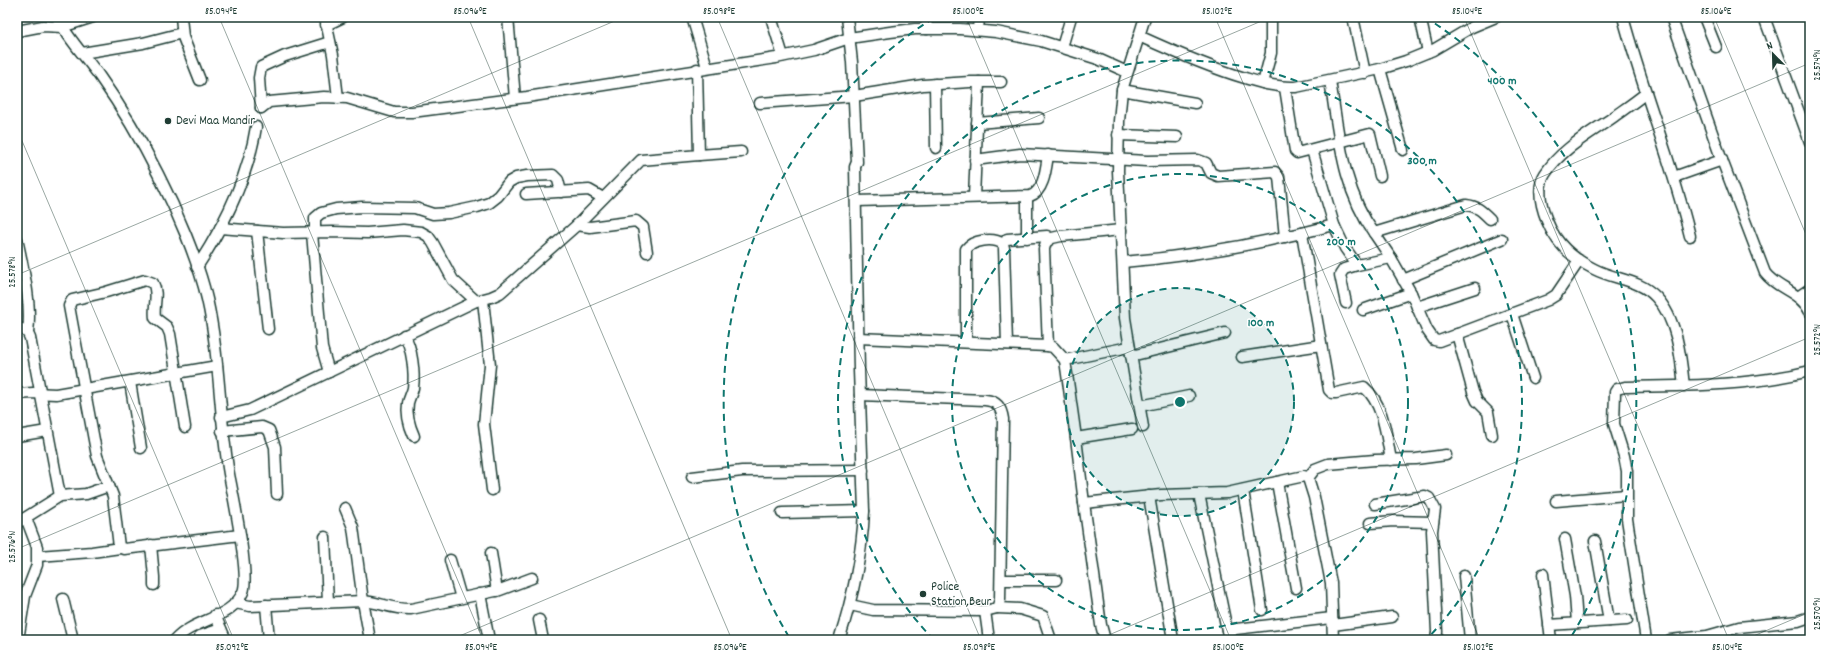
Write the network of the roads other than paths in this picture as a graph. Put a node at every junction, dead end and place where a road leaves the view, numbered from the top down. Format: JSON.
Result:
{"nodes":[{"id":1,"x":57,"y":17,"type":"edge"},
{"id":2,"x":93,"y":17,"type":"edge"},
{"id":3,"x":181,"y":17,"type":"edge"},
{"id":4,"x":343,"y":17,"type":"edge"},
{"id":5,"x":508,"y":17,"type":"edge"},
{"id":6,"x":692,"y":17,"type":"edge"},
{"id":7,"x":771,"y":17,"type":"edge"},
{"id":8,"x":842,"y":17,"type":"edge"},
{"id":9,"x":847,"y":17,"type":"edge"},
{"id":10,"x":926,"y":17,"type":"edge"},
{"id":11,"x":979,"y":17,"type":"edge"},
{"id":12,"x":1071,"y":17,"type":"edge"},
{"id":13,"x":1145,"y":17,"type":"edge"},
{"id":14,"x":1271,"y":17,"type":"edge"},
{"id":15,"x":1353,"y":17,"type":"edge"},
{"id":16,"x":1420,"y":17,"type":"edge"},
{"id":17,"x":1496,"y":17,"type":"edge"},
{"id":18,"x":1623,"y":17,"type":"edge"},
{"id":19,"x":1671,"y":17,"type":"edge"},
{"id":20,"x":1704,"y":17,"type":"edge"},
{"id":21,"x":1764,"y":17,"type":"edge"},
{"id":22,"x":326,"y":21,"type":"edge"},
{"id":23,"x":62,"y":27,"type":"junction"},
{"id":24,"x":927,"y":29,"type":"junction"},
{"id":25,"x":978,"y":30,"type":"junction"},
{"id":26,"x":17,"y":31,"type":"edge"},
{"id":27,"x":182,"y":33,"type":"junction"},
{"id":28,"x":1139,"y":36,"type":"junction"},
{"id":29,"x":847,"y":39,"type":"junction"},
{"id":30,"x":330,"y":42,"type":"junction"},
{"id":31,"x":1062,"y":47,"type":"junction"},
{"id":32,"x":1716,"y":47,"type":"dead end"},
{"id":33,"x":1428,"y":52,"type":"junction"},
{"id":34,"x":82,"y":53,"type":"junction"},
{"id":35,"x":783,"y":56,"type":"junction"},
{"id":36,"x":702,"y":68,"type":"junction"},
{"id":37,"x":1380,"y":69,"type":"junction"},
{"id":38,"x":1127,"y":72,"type":"junction"},
{"id":39,"x":1365,"y":73,"type":"junction"},
{"id":40,"x":200,"y":80,"type":"dead end"},
{"id":41,"x":1330,"y":81,"type":"junction"},
{"id":42,"x":979,"y":82,"type":"junction"},
{"id":43,"x":1001,"y":82,"type":"dead end"},
{"id":44,"x":1263,"y":83,"type":"junction"},
{"id":45,"x":935,"y":84,"type":"junction"},
{"id":46,"x":1285,"y":88,"type":"junction"},
{"id":47,"x":1122,"y":90,"type":"junction"},
{"id":48,"x":1646,"y":93,"type":"junction"},
{"id":49,"x":852,"y":96,"type":"junction"},
{"id":50,"x":338,"y":98,"type":"junction"},
{"id":51,"x":515,"y":98,"type":"junction"},
{"id":52,"x":760,"y":103,"type":"dead end"},
{"id":53,"x":1195,"y":103,"type":"dead end"},
{"id":54,"x":1039,"y":118,"type":"dead end"},
{"id":55,"x":977,"y":123,"type":"junction"},
{"id":56,"x":256,"y":127,"type":"dead end"},
{"id":57,"x":1118,"y":135,"type":"junction"},
{"id":58,"x":1177,"y":137,"type":"dead end"},
{"id":59,"x":1340,"y":141,"type":"junction"},
{"id":60,"x":1810,"y":142,"type":"edge"},
{"id":61,"x":936,"y":148,"type":"dead end"},
{"id":62,"x":1312,"y":150,"type":"junction"},
{"id":63,"x":1403,"y":150,"type":"dead end"},
{"id":64,"x":741,"y":152,"type":"dead end"},
{"id":65,"x":699,"y":155,"type":"junction"},
{"id":66,"x":1048,"y":155,"type":"junction"},
{"id":67,"x":1118,"y":159,"type":"junction"},
{"id":68,"x":975,"y":160,"type":"junction"},
{"id":69,"x":1722,"y":160,"type":"junction"},
{"id":70,"x":1380,"y":176,"type":"dead end"},
{"id":71,"x":1674,"y":177,"type":"junction"},
{"id":72,"x":561,"y":192,"type":"junction"},
{"id":73,"x":526,"y":194,"type":"dead end"},
{"id":74,"x":1027,"y":197,"type":"junction"},
{"id":75,"x":603,"y":198,"type":"junction"},
{"id":76,"x":974,"y":198,"type":"junction"},
{"id":77,"x":857,"y":201,"type":"junction"},
{"id":78,"x":1490,"y":219,"type":"dead end"},
{"id":79,"x":577,"y":225,"type":"junction"},
{"id":80,"x":1334,"y":225,"type":"junction"},
{"id":81,"x":220,"y":228,"type":"junction"},
{"id":82,"x":1121,"y":230,"type":"junction"},
{"id":83,"x":257,"y":231,"type":"junction"},
{"id":84,"x":313,"y":232,"type":"junction"},
{"id":85,"x":1302,"y":233,"type":"junction"},
{"id":86,"x":1374,"y":233,"type":"junction"},
{"id":87,"x":1047,"y":236,"type":"dead end"},
{"id":88,"x":1690,"y":236,"type":"dead end"},
{"id":89,"x":1285,"y":237,"type":"junction"},
{"id":90,"x":1027,"y":238,"type":"junction"},
{"id":91,"x":17,"y":239,"type":"edge"},
{"id":92,"x":1007,"y":239,"type":"dead end"},
{"id":93,"x":1502,"y":239,"type":"dead end"},
{"id":94,"x":647,"y":252,"type":"dead end"},
{"id":95,"x":1390,"y":258,"type":"junction"},
{"id":96,"x":1579,"y":261,"type":"junction"},
{"id":97,"x":1123,"y":262,"type":"junction"},
{"id":98,"x":1357,"y":265,"type":"junction"},
{"id":99,"x":197,"y":267,"type":"junction"},
{"id":100,"x":1403,"y":280,"type":"junction"},
{"id":101,"x":1475,"y":288,"type":"dead end"},
{"id":102,"x":1810,"y":289,"type":"edge"},
{"id":103,"x":1411,"y":293,"type":"junction"},
{"id":104,"x":1798,"y":296,"type":"junction"},
{"id":105,"x":480,"y":300,"type":"junction"},
{"id":106,"x":1346,"y":303,"type":"dead end"},
{"id":107,"x":1417,"y":307,"type":"junction"},
{"id":108,"x":1363,"y":310,"type":"dead end"},
{"id":109,"x":1810,"y":312,"type":"edge"},
{"id":110,"x":1512,"y":314,"type":"junction"},
{"id":111,"x":17,"y":328,"type":"edge"},
{"id":112,"x":268,"y":329,"type":"dead end"},
{"id":113,"x":28,"y":332,"type":"junction"},
{"id":114,"x":1225,"y":333,"type":"dead end"},
{"id":115,"x":1457,"y":334,"type":"junction"},
{"id":116,"x":404,"y":335,"type":"junction"},
{"id":117,"x":858,"y":338,"type":"junction"},
{"id":118,"x":966,"y":342,"type":"junction"},
{"id":119,"x":1007,"y":344,"type":"junction"},
{"id":120,"x":1321,"y":345,"type":"junction"},
{"id":121,"x":1048,"y":346,"type":"junction"},
{"id":122,"x":1130,"y":351,"type":"junction"},
{"id":123,"x":1242,"y":357,"type":"dead end"},
{"id":124,"x":1065,"y":360,"type":"junction"},
{"id":125,"x":217,"y":366,"type":"junction"},
{"id":126,"x":1810,"y":371,"type":"edge"},
{"id":127,"x":329,"y":372,"type":"junction"},
{"id":128,"x":176,"y":373,"type":"junction"},
{"id":129,"x":1533,"y":378,"type":"dead end"},
{"id":130,"x":130,"y":382,"type":"junction"},
{"id":131,"x":1684,"y":386,"type":"junction"},
{"id":132,"x":85,"y":390,"type":"junction"},
{"id":133,"x":40,"y":393,"type":"junction"},
{"id":134,"x":17,"y":394,"type":"edge"},
{"id":135,"x":860,"y":395,"type":"junction"},
{"id":136,"x":1189,"y":396,"type":"dead end"},
{"id":137,"x":1140,"y":406,"type":"junction"},
{"id":138,"x":222,"y":417,"type":"junction"},
{"id":139,"x":185,"y":427,"type":"dead end"},
{"id":140,"x":1143,"y":427,"type":"dead end"},
{"id":141,"x":1132,"y":429,"type":"dead end"},
{"id":142,"x":47,"y":431,"type":"junction"},
{"id":143,"x":222,"y":431,"type":"junction"},
{"id":144,"x":1492,"y":435,"type":"dead end"},
{"id":145,"x":17,"y":436,"type":"edge"},
{"id":146,"x":414,"y":436,"type":"dead end"},
{"id":147,"x":1076,"y":438,"type":"junction"},
{"id":148,"x":140,"y":448,"type":"dead end"},
{"id":149,"x":1446,"y":455,"type":"dead end"},
{"id":150,"x":1391,"y":460,"type":"junction"},
{"id":151,"x":863,"y":470,"type":"junction"},
{"id":152,"x":692,"y":477,"type":"dead end"},
{"id":153,"x":1308,"y":478,"type":"junction"},
{"id":154,"x":1277,"y":482,"type":"junction"},
{"id":155,"x":110,"y":486,"type":"junction"},
{"id":156,"x":492,"y":490,"type":"dead end"},
{"id":157,"x":1243,"y":490,"type":"junction"},
{"id":158,"x":277,"y":494,"type":"dead end"},
{"id":159,"x":1199,"y":494,"type":"junction"},
{"id":160,"x":1626,"y":495,"type":"junction"},
{"id":161,"x":60,"y":496,"type":"junction"},
{"id":162,"x":1149,"y":496,"type":"junction"},
{"id":163,"x":1556,"y":501,"type":"dead end"},
{"id":164,"x":1084,"y":503,"type":"junction"},
{"id":165,"x":1375,"y":504,"type":"dead end"},
{"id":166,"x":345,"y":508,"type":"dead end"},
{"id":167,"x":864,"y":510,"type":"junction"},
{"id":168,"x":782,"y":513,"type":"dead end"},
{"id":169,"x":21,"y":520,"type":"edge"},
{"id":170,"x":1370,"y":522,"type":"dead end"},
{"id":171,"x":1433,"y":522,"type":"junction"},
{"id":172,"x":240,"y":535,"type":"junction"},
{"id":173,"x":325,"y":537,"type":"dead end"},
{"id":174,"x":1565,"y":539,"type":"dead end"},
{"id":175,"x":1595,"y":541,"type":"dead end"},
{"id":176,"x":151,"y":545,"type":"junction"},
{"id":177,"x":120,"y":548,"type":"junction"},
{"id":178,"x":491,"y":553,"type":"dead end"},
{"id":179,"x":38,"y":556,"type":"junction"},
{"id":180,"x":450,"y":560,"type":"dead end"},
{"id":181,"x":1543,"y":574,"type":"dead end"},
{"id":182,"x":1464,"y":576,"type":"dead end"},
{"id":183,"x":532,"y":578,"type":"dead end"},
{"id":184,"x":1001,"y":580,"type":"junction"},
{"id":185,"x":1056,"y":580,"type":"dead end"},
{"id":186,"x":154,"y":585,"type":"dead end"},
{"id":187,"x":1296,"y":588,"type":"dead end"},
{"id":188,"x":497,"y":591,"type":"junction"},
{"id":189,"x":480,"y":594,"type":"junction"},
{"id":190,"x":461,"y":598,"type":"junction"},
{"id":191,"x":63,"y":599,"type":"dead end"},
{"id":192,"x":363,"y":601,"type":"junction"},
{"id":193,"x":328,"y":602,"type":"junction"},
{"id":194,"x":235,"y":603,"type":"junction"},
{"id":195,"x":266,"y":605,"type":"junction"},
{"id":196,"x":850,"y":605,"type":"junction"},
{"id":197,"x":997,"y":608,"type":"junction"},
{"id":198,"x":1262,"y":610,"type":"dead end"},
{"id":199,"x":985,"y":611,"type":"junction"},
{"id":200,"x":216,"y":616,"type":"junction"},
{"id":201,"x":1392,"y":617,"type":"dead end"},
{"id":202,"x":1810,"y":617,"type":"edge"},
{"id":203,"x":539,"y":620,"type":"dead end"},
{"id":204,"x":1627,"y":620,"type":"dead end"},
{"id":205,"x":1609,"y":621,"type":"junction"},
{"id":206,"x":1332,"y":622,"type":"junction"},
{"id":207,"x":1577,"y":623,"type":"junction"},
{"id":208,"x":198,"y":624,"type":"junction"},
{"id":209,"x":1549,"y":625,"type":"junction"},
{"id":210,"x":221,"y":629,"type":"junction"},
{"id":211,"x":1228,"y":635,"type":"edge"},
{"id":212,"x":201,"y":638,"type":"edge"},
{"id":213,"x":18,"y":640,"type":"edge"},
{"id":214,"x":73,"y":640,"type":"edge"},
{"id":215,"x":175,"y":640,"type":"edge"},
{"id":216,"x":226,"y":640,"type":"edge"},
{"id":217,"x":269,"y":640,"type":"edge"},
{"id":218,"x":370,"y":640,"type":"edge"},
{"id":219,"x":489,"y":640,"type":"edge"},
{"id":220,"x":543,"y":640,"type":"edge"},
{"id":221,"x":839,"y":640,"type":"edge"},
{"id":222,"x":989,"y":640,"type":"edge"},
{"id":223,"x":1051,"y":640,"type":"edge"},
{"id":224,"x":1105,"y":640,"type":"edge"},
{"id":225,"x":1173,"y":640,"type":"edge"},
{"id":226,"x":1333,"y":640,"type":"edge"},
{"id":227,"x":1436,"y":640,"type":"edge"},
{"id":228,"x":1470,"y":640,"type":"edge"},
{"id":229,"x":1551,"y":640,"type":"edge"},
{"id":230,"x":1646,"y":640,"type":"edge"},
{"id":231,"x":1670,"y":640,"type":"edge"}],
"edges":[{"from":1,"to":23,"type":"street"},
{"from":2,"to":23,"type":"street"},
{"from":3,"to":27,"type":"street"},
{"from":4,"to":22,"type":"street"},
{"from":5,"to":51,"type":"street"},
{"from":6,"to":36,"type":"street"},
{"from":7,"to":35,"type":"street"},
{"from":8,"to":29,"type":"street"},
{"from":9,"to":29,"type":"street"},
{"from":10,"to":24,"type":"street"},
{"from":11,"to":25,"type":"street"},
{"from":12,"to":31,"type":"street"},
{"from":13,"to":28,"type":"street"},
{"from":14,"to":44,"type":"street"},
{"from":15,"to":39,"type":"street"},
{"from":16,"to":33,"type":"street"},
{"from":17,"to":33,"type":"street"},
{"from":18,"to":48,"type":"street"},
{"from":19,"to":69,"type":"street"},
{"from":20,"to":32,"type":"street"},
{"from":21,"to":60,"type":"street"},
{"from":22,"to":30,"type":"street"},
{"from":23,"to":26,"type":"street"},
{"from":23,"to":34,"type":"street"},
{"from":24,"to":25,"type":"street"},
{"from":24,"to":29,"type":"street"},
{"from":25,"to":31,"type":"street"},
{"from":27,"to":34,"type":"street"},
{"from":27,"to":40,"type":"street"},
{"from":28,"to":38,"type":"street"},
{"from":28,"to":44,"type":"street"},
{"from":29,"to":35,"type":"street"},
{"from":29,"to":49,"type":"street"},
{"from":30,"to":50,"type":"street"},
{"from":30,"to":50,"type":"street"},
{"from":31,"to":38,"type":"street"},
{"from":33,"to":37,"type":"street"},
{"from":34,"to":99,"type":"street"},
{"from":35,"to":36,"type":"street"},
{"from":36,"to":51,"type":"street"},
{"from":36,"to":65,"type":"street"},
{"from":37,"to":39,"type":"street"},
{"from":37,"to":63,"type":"street"},
{"from":38,"to":47,"type":"street"},
{"from":39,"to":41,"type":"street"},
{"from":41,"to":46,"type":"street"},
{"from":41,"to":59,"type":"street"},
{"from":42,"to":43,"type":"street"},
{"from":42,"to":45,"type":"street"},
{"from":42,"to":55,"type":"street"},
{"from":44,"to":46,"type":"street"},
{"from":45,"to":49,"type":"street"},
{"from":45,"to":61,"type":"street"},
{"from":46,"to":62,"type":"street"},
{"from":47,"to":53,"type":"street"},
{"from":47,"to":57,"type":"street"},
{"from":48,"to":71,"type":"street"},
{"from":48,"to":96,"type":"street"},
{"from":49,"to":52,"type":"street"},
{"from":49,"to":77,"type":"street"},
{"from":50,"to":51,"type":"street"},
{"from":54,"to":55,"type":"street"},
{"from":55,"to":68,"type":"street"},
{"from":56,"to":81,"type":"street"},
{"from":57,"to":58,"type":"street"},
{"from":57,"to":67,"type":"street"},
{"from":59,"to":62,"type":"street"},
{"from":59,"to":70,"type":"street"},
{"from":59,"to":86,"type":"street"},
{"from":62,"to":80,"type":"street"},
{"from":64,"to":65,"type":"street"},
{"from":65,"to":75,"type":"street"},
{"from":66,"to":67,"type":"street"},
{"from":66,"to":68,"type":"street"},
{"from":66,"to":74,"type":"street"},
{"from":67,"to":82,"type":"street"},
{"from":67,"to":89,"type":"street"},
{"from":68,"to":76,"type":"street"},
{"from":69,"to":71,"type":"street"},
{"from":69,"to":104,"type":"street"},
{"from":71,"to":88,"type":"street"},
{"from":72,"to":73,"type":"street"},
{"from":72,"to":75,"type":"street"},
{"from":72,"to":84,"type":"street"},
{"from":74,"to":76,"type":"street"},
{"from":74,"to":90,"type":"street"},
{"from":75,"to":79,"type":"street"},
{"from":76,"to":77,"type":"street"},
{"from":77,"to":117,"type":"street"},
{"from":78,"to":86,"type":"street"},
{"from":79,"to":94,"type":"street"},
{"from":79,"to":105,"type":"street"},
{"from":80,"to":85,"type":"street"},
{"from":80,"to":98,"type":"street"},
{"from":81,"to":83,"type":"street"},
{"from":81,"to":99,"type":"street"},
{"from":82,"to":97,"type":"street"},
{"from":82,"to":121,"type":"street"},
{"from":83,"to":84,"type":"street"},
{"from":83,"to":112,"type":"street"},
{"from":84,"to":105,"type":"street"},
{"from":84,"to":127,"type":"street"},
{"from":85,"to":89,"type":"street"},
{"from":85,"to":120,"type":"street"},
{"from":86,"to":95,"type":"street"},
{"from":87,"to":90,"type":"street"},
{"from":89,"to":97,"type":"street"},
{"from":90,"to":92,"type":"street"},
{"from":91,"to":113,"type":"street"},
{"from":93,"to":100,"type":"street"},
{"from":95,"to":98,"type":"street"},
{"from":95,"to":100,"type":"street"},
{"from":96,"to":110,"type":"street"},
{"from":96,"to":131,"type":"street"},
{"from":97,"to":122,"type":"street"},
{"from":98,"to":106,"type":"street"},
{"from":99,"to":125,"type":"street"},
{"from":100,"to":103,"type":"street"},
{"from":101,"to":107,"type":"street"},
{"from":102,"to":104,"type":"street"},
{"from":103,"to":107,"type":"street"},
{"from":103,"to":108,"type":"street"},
{"from":104,"to":109,"type":"street"},
{"from":105,"to":116,"type":"street"},
{"from":105,"to":156,"type":"street"},
{"from":107,"to":115,"type":"street"},
{"from":110,"to":115,"type":"street"},
{"from":110,"to":129,"type":"street"},
{"from":111,"to":113,"type":"street"},
{"from":113,"to":133,"type":"street"},
{"from":114,"to":122,"type":"street"},
{"from":115,"to":144,"type":"street"},
{"from":116,"to":127,"type":"street"},
{"from":116,"to":146,"type":"street"},
{"from":117,"to":118,"type":"street"},
{"from":117,"to":135,"type":"street"},
{"from":118,"to":119,"type":"street"},
{"from":118,"to":119,"type":"street"},
{"from":119,"to":121,"type":"street"},
{"from":120,"to":123,"type":"street"},
{"from":120,"to":150,"type":"street"},
{"from":121,"to":124,"type":"street"},
{"from":122,"to":124,"type":"street"},
{"from":122,"to":137,"type":"street"},
{"from":124,"to":147,"type":"street"},
{"from":125,"to":128,"type":"street"},
{"from":125,"to":138,"type":"street"},
{"from":126,"to":131,"type":"street"},
{"from":127,"to":138,"type":"street"},
{"from":128,"to":130,"type":"street"},
{"from":128,"to":132,"type":"street"},
{"from":128,"to":139,"type":"street"},
{"from":130,"to":132,"type":"street"},
{"from":130,"to":148,"type":"street"},
{"from":131,"to":160,"type":"street"},
{"from":132,"to":133,"type":"street"},
{"from":132,"to":155,"type":"street"},
{"from":133,"to":134,"type":"street"},
{"from":133,"to":142,"type":"street"},
{"from":135,"to":151,"type":"street"},
{"from":135,"to":184,"type":"street"},
{"from":136,"to":137,"type":"street"},
{"from":137,"to":140,"type":"street"},
{"from":138,"to":143,"type":"street"},
{"from":141,"to":147,"type":"street"},
{"from":142,"to":145,"type":"street"},
{"from":142,"to":161,"type":"street"},
{"from":143,"to":158,"type":"street"},
{"from":143,"to":172,"type":"street"},
{"from":147,"to":164,"type":"street"},
{"from":149,"to":150,"type":"street"},
{"from":150,"to":153,"type":"street"},
{"from":151,"to":152,"type":"street"},
{"from":151,"to":167,"type":"street"},
{"from":153,"to":154,"type":"street"},
{"from":153,"to":206,"type":"street"},
{"from":154,"to":157,"type":"street"},
{"from":154,"to":187,"type":"street"},
{"from":155,"to":161,"type":"street"},
{"from":155,"to":177,"type":"street"},
{"from":157,"to":159,"type":"street"},
{"from":157,"to":198,"type":"street"},
{"from":159,"to":162,"type":"street"},
{"from":159,"to":211,"type":"street"},
{"from":160,"to":163,"type":"street"},
{"from":160,"to":230,"type":"street"},
{"from":161,"to":169,"type":"street"},
{"from":162,"to":164,"type":"street"},
{"from":162,"to":225,"type":"street"},
{"from":164,"to":224,"type":"street"},
{"from":165,"to":171,"type":"street"},
{"from":166,"to":192,"type":"street"},
{"from":167,"to":168,"type":"street"},
{"from":167,"to":196,"type":"street"},
{"from":169,"to":179,"type":"street"},
{"from":170,"to":171,"type":"street"},
{"from":171,"to":227,"type":"street"},
{"from":172,"to":176,"type":"street"},
{"from":172,"to":194,"type":"street"},
{"from":173,"to":193,"type":"street"},
{"from":174,"to":207,"type":"street"},
{"from":175,"to":205,"type":"street"},
{"from":176,"to":177,"type":"street"},
{"from":176,"to":186,"type":"street"},
{"from":177,"to":179,"type":"street"},
{"from":178,"to":188,"type":"street"},
{"from":179,"to":213,"type":"street"},
{"from":180,"to":190,"type":"street"},
{"from":181,"to":209,"type":"street"},
{"from":182,"to":228,"type":"street"},
{"from":183,"to":188,"type":"street"},
{"from":184,"to":185,"type":"street"},
{"from":184,"to":197,"type":"street"},
{"from":188,"to":189,"type":"street"},
{"from":189,"to":190,"type":"street"},
{"from":189,"to":219,"type":"street"},
{"from":190,"to":192,"type":"street"},
{"from":191,"to":214,"type":"street"},
{"from":192,"to":193,"type":"street"},
{"from":192,"to":218,"type":"street"},
{"from":193,"to":195,"type":"street"},
{"from":194,"to":195,"type":"street"},
{"from":194,"to":200,"type":"street"},
{"from":195,"to":217,"type":"street"},
{"from":196,"to":199,"type":"street"},
{"from":196,"to":221,"type":"street"},
{"from":197,"to":199,"type":"street"},
{"from":197,"to":223,"type":"street"},
{"from":199,"to":222,"type":"street"},
{"from":200,"to":208,"type":"street"},
{"from":200,"to":210,"type":"street"},
{"from":201,"to":206,"type":"street"},
{"from":202,"to":231,"type":"street"},
{"from":203,"to":220,"type":"street"},
{"from":204,"to":205,"type":"street"},
{"from":205,"to":207,"type":"street"},
{"from":206,"to":211,"type":"street"},
{"from":206,"to":226,"type":"street"},
{"from":207,"to":209,"type":"street"},
{"from":208,"to":212,"type":"street"},
{"from":208,"to":215,"type":"street"},
{"from":209,"to":229,"type":"street"},
{"from":210,"to":212,"type":"street"},
{"from":210,"to":216,"type":"street"}]}
